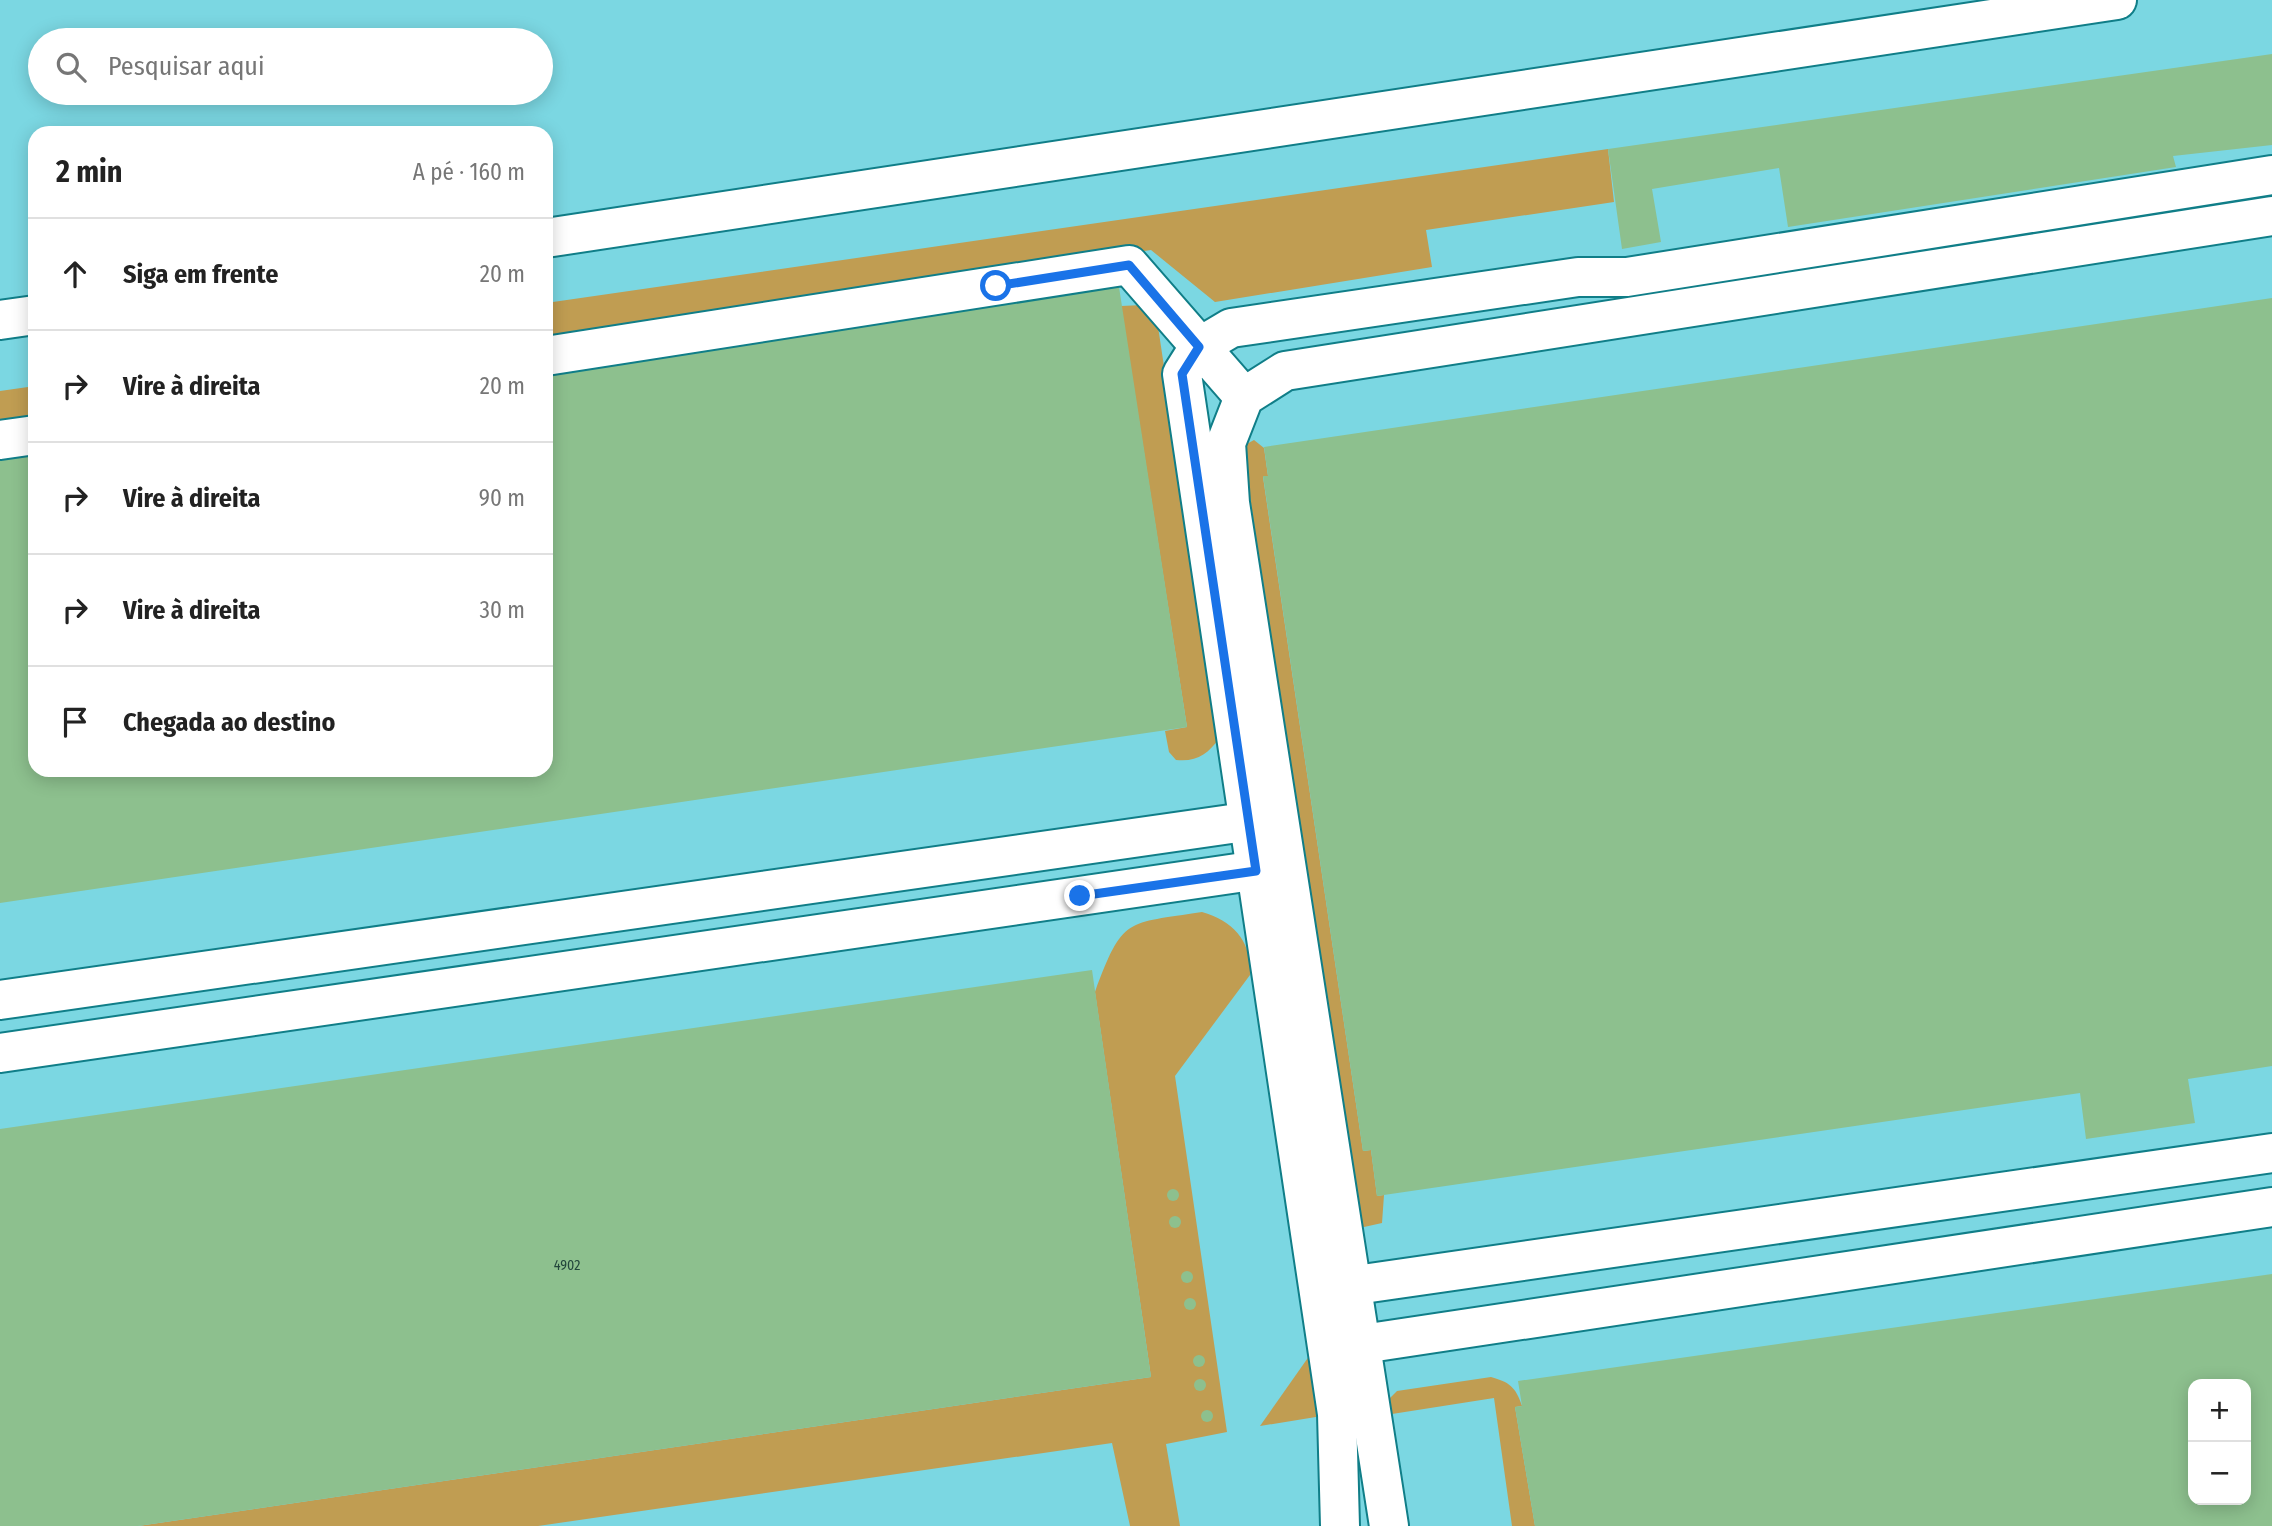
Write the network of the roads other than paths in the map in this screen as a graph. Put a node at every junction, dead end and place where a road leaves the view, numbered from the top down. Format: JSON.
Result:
{"nodes":[{"id":1,"x":2117,"y":0,"type":"edge"},
{"id":2,"x":2272,"y":175,"type":"edge"},
{"id":3,"x":2272,"y":216,"type":"edge"},
{"id":4,"x":553,"y":237,"type":"edge"},
{"id":5,"x":28,"y":316,"type":"edge"},
{"id":6,"x":0,"y":320,"type":"edge"},
{"id":7,"x":1199,"y":347,"type":"junction"},
{"id":8,"x":553,"y":355,"type":"edge"},
{"id":9,"x":1244,"y":397,"type":"junction"},
{"id":10,"x":28,"y":436,"type":"edge"},
{"id":11,"x":0,"y":440,"type":"edge"},
{"id":12,"x":1264,"y":819,"type":"junction"},
{"id":13,"x":1271,"y":868,"type":"junction"},
{"id":14,"x":0,"y":1000,"type":"edge"},
{"id":15,"x":0,"y":1053,"type":"edge"},
{"id":16,"x":2272,"y":1153,"type":"edge"},
{"id":17,"x":2272,"y":1207,"type":"edge"},
{"id":18,"x":1335,"y":1288,"type":"junction"},
{"id":19,"x":1344,"y":1347,"type":"junction"},
{"id":20,"x":1340,"y":1526,"type":"edge"},
{"id":21,"x":1389,"y":1526,"type":"edge"}],
"edges":[{"from":1,"to":4,"type":"lane"},
{"from":2,"to":7,"type":"lane"},
{"from":3,"to":9,"type":"lane"},
{"from":5,"to":6,"type":"lane"},
{"from":7,"to":8,"type":"lane"},
{"from":7,"to":9,"type":"lane"},
{"from":7,"to":12,"type":"lane"},
{"from":9,"to":12,"type":"lane"},
{"from":10,"to":11,"type":"lane"},
{"from":12,"to":13,"type":"lane"},
{"from":12,"to":14,"type":"lane"},
{"from":13,"to":15,"type":"lane"},
{"from":13,"to":18,"type":"lane"},
{"from":16,"to":18,"type":"lane"},
{"from":17,"to":19,"type":"lane"},
{"from":18,"to":19,"type":"lane"},
{"from":19,"to":20,"type":"lane"},
{"from":19,"to":21,"type":"lane"}]}
